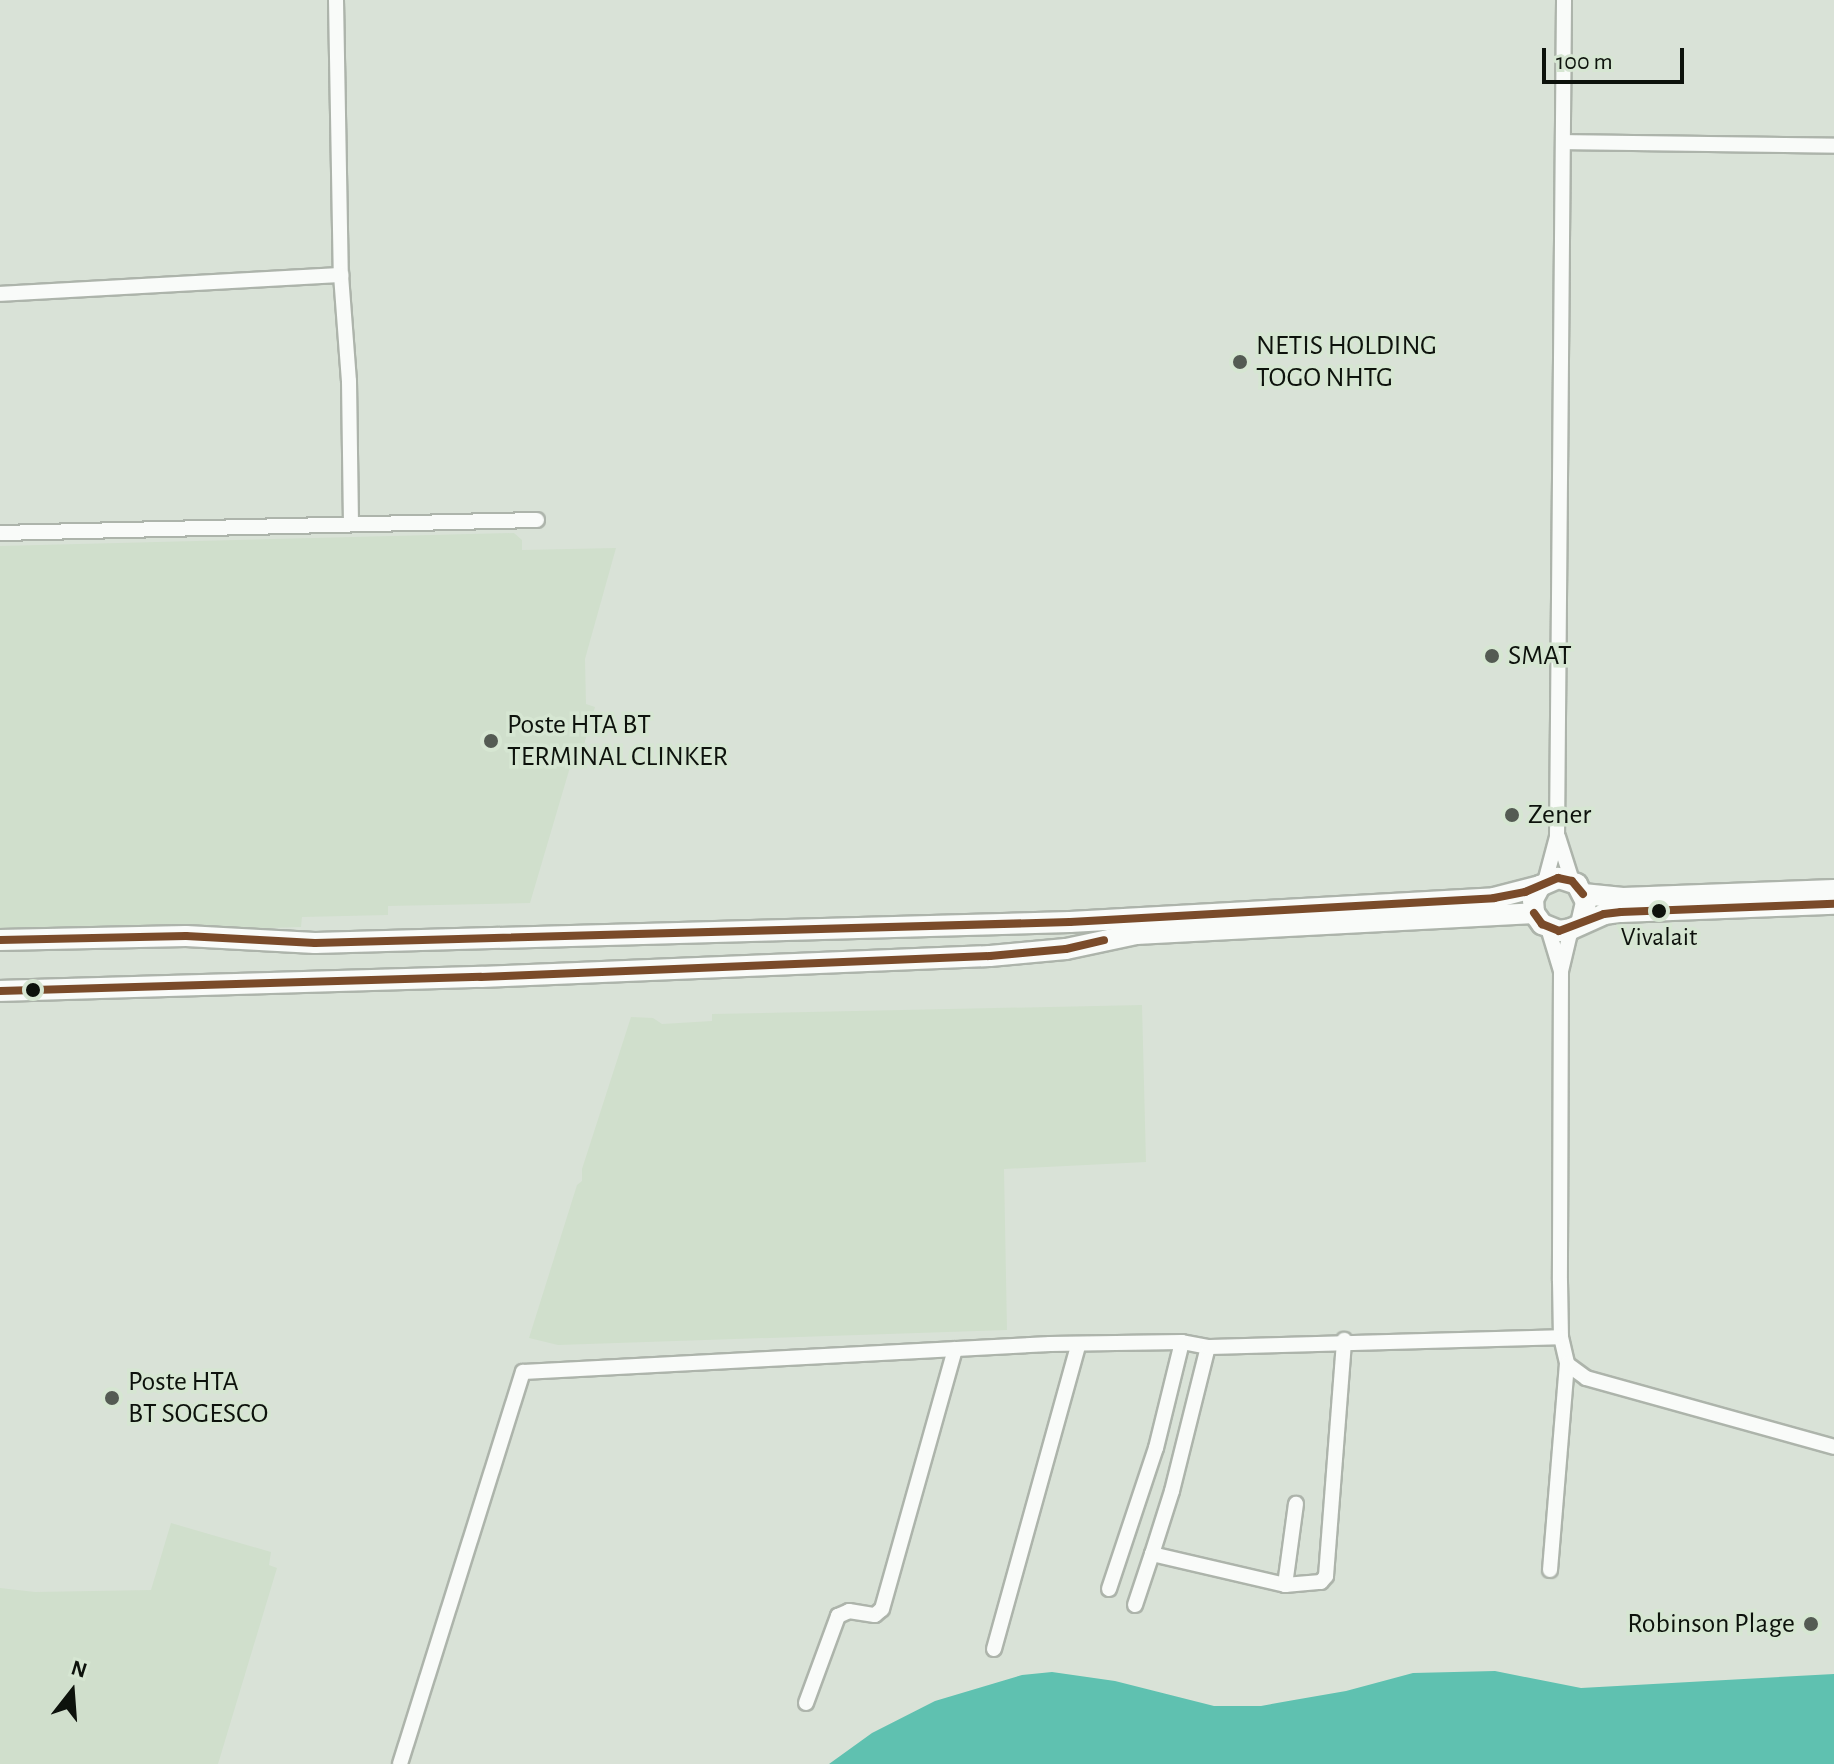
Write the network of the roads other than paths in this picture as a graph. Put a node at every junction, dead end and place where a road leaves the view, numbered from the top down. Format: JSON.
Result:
{"nodes":[{"id":1,"x":336,"y":0,"type":"edge"},
{"id":2,"x":1564,"y":0,"type":"edge"},
{"id":3,"x":1564,"y":142,"type":"junction"},
{"id":4,"x":1834,"y":146,"type":"edge"},
{"id":5,"x":341,"y":275,"type":"junction"},
{"id":6,"x":0,"y":294,"type":"edge"},
{"id":7,"x":537,"y":520,"type":"dead end"},
{"id":8,"x":351,"y":522,"type":"junction"},
{"id":9,"x":0,"y":533,"type":"edge"},
{"id":10,"x":1557,"y":837,"type":"junction"},
{"id":11,"x":1542,"y":884,"type":"junction"},
{"id":12,"x":1578,"y":887,"type":"junction"},
{"id":13,"x":1834,"y":890,"type":"edge"},
{"id":14,"x":1834,"y":904,"type":"edge"},
{"id":15,"x":1541,"y":920,"type":"junction"},
{"id":16,"x":1576,"y":926,"type":"junction"},
{"id":17,"x":0,"y":940,"type":"edge"},
{"id":18,"x":1561,"y":971,"type":"junction"},
{"id":19,"x":0,"y":991,"type":"edge"},
{"id":20,"x":1561,"y":1337,"type":"junction"},
{"id":21,"x":1344,"y":1340,"type":"junction"},
{"id":22,"x":1182,"y":1342,"type":"junction"},
{"id":23,"x":1078,"y":1346,"type":"junction"},
{"id":24,"x":1208,"y":1347,"type":"junction"},
{"id":25,"x":955,"y":1349,"type":"junction"},
{"id":26,"x":1567,"y":1364,"type":"junction"},
{"id":27,"x":1834,"y":1447,"type":"edge"},
{"id":28,"x":1296,"y":1504,"type":"dead end"},
{"id":29,"x":1152,"y":1554,"type":"junction"},
{"id":30,"x":1550,"y":1570,"type":"dead end"},
{"id":31,"x":1285,"y":1585,"type":"junction"},
{"id":32,"x":1109,"y":1589,"type":"dead end"},
{"id":33,"x":1135,"y":1605,"type":"dead end"},
{"id":34,"x":994,"y":1649,"type":"dead end"},
{"id":35,"x":806,"y":1703,"type":"dead end"},
{"id":36,"x":400,"y":1764,"type":"edge"}],
"edges":[{"from":1,"to":5,"type":"street"},
{"from":2,"to":3,"type":"street"},
{"from":3,"to":4,"type":"street"},
{"from":3,"to":10,"type":"street"},
{"from":5,"to":6,"type":"street"},
{"from":5,"to":8,"type":"street"},
{"from":7,"to":8,"type":"street"},
{"from":8,"to":9,"type":"street"},
{"from":10,"to":11,"type":"street"},
{"from":10,"to":12,"type":"street"},
{"from":11,"to":12,"type":"highway"},
{"from":11,"to":15,"type":"highway"},
{"from":11,"to":17,"type":"highway"},
{"from":12,"to":13,"type":"highway"},
{"from":12,"to":16,"type":"highway"},
{"from":14,"to":16,"type":"highway"},
{"from":15,"to":16,"type":"highway"},
{"from":15,"to":18,"type":"street"},
{"from":15,"to":19,"type":"highway"},
{"from":16,"to":18,"type":"street"},
{"from":18,"to":20,"type":"street"},
{"from":20,"to":21,"type":"street"},
{"from":20,"to":26,"type":"street"},
{"from":21,"to":24,"type":"street"},
{"from":21,"to":31,"type":"street"},
{"from":22,"to":23,"type":"street"},
{"from":22,"to":24,"type":"street"},
{"from":22,"to":32,"type":"street"},
{"from":23,"to":25,"type":"street"},
{"from":23,"to":34,"type":"street"},
{"from":24,"to":29,"type":"street"},
{"from":25,"to":35,"type":"street"},
{"from":25,"to":36,"type":"street"},
{"from":26,"to":27,"type":"street"},
{"from":26,"to":30,"type":"street"},
{"from":28,"to":31,"type":"street"},
{"from":29,"to":31,"type":"street"},
{"from":29,"to":33,"type":"street"}]}
